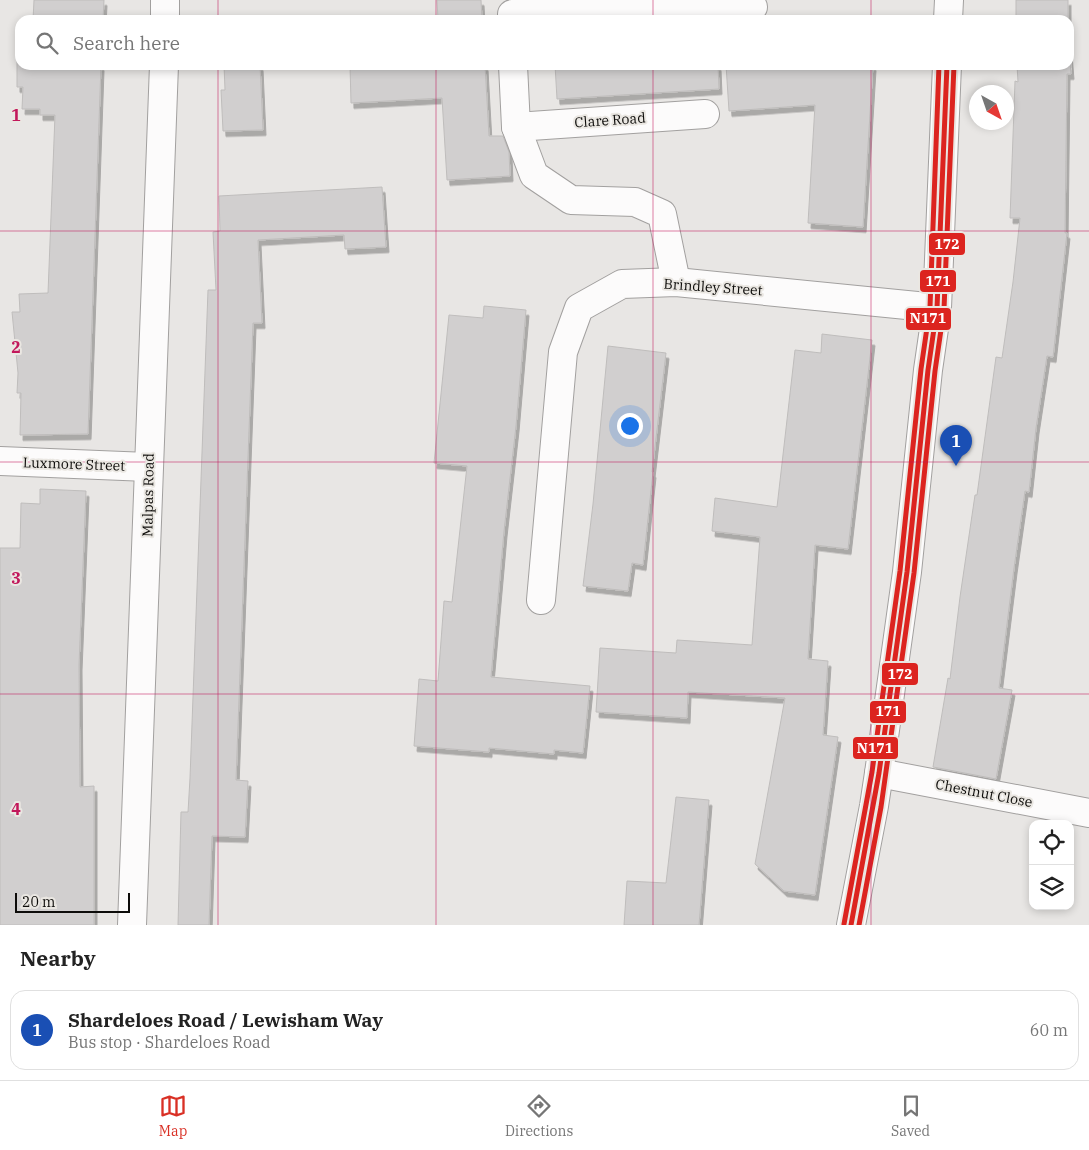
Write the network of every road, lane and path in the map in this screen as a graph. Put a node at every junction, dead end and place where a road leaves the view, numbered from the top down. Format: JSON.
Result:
{"nodes":[{"id":1,"x":165,"y":0,"type":"edge"},
{"id":2,"x":949,"y":0,"type":"edge"},
{"id":3,"x":753,"y":7,"type":"dead end"},
{"id":4,"x":515,"y":11,"type":"edge"},
{"id":5,"x":165,"y":15,"type":"edge"},
{"id":6,"x":948,"y":15,"type":"edge"},
{"id":7,"x":164,"y":70,"type":"edge"},
{"id":8,"x":514,"y":70,"type":"edge"},
{"id":9,"x":947,"y":70,"type":"edge"},
{"id":10,"x":705,"y":114,"type":"dead end"},
{"id":11,"x":516,"y":127,"type":"junction"},
{"id":12,"x":676,"y":282,"type":"junction"},
{"id":13,"x":937,"y":308,"type":"junction"},
{"id":14,"x":0,"y":461,"type":"edge"},
{"id":15,"x":148,"y":467,"type":"junction"},
{"id":16,"x":541,"y":600,"type":"dead end"},
{"id":17,"x":879,"y":773,"type":"junction"},
{"id":18,"x":1089,"y":813,"type":"edge"},
{"id":19,"x":132,"y":925,"type":"edge"},
{"id":20,"x":851,"y":925,"type":"edge"}],
"edges":[{"from":1,"to":5,"type":"street"},
{"from":2,"to":6,"type":"street"},
{"from":3,"to":4,"type":"street"},
{"from":7,"to":15,"type":"street","name":"Malpas Road"},
{"from":8,"to":11,"type":"street"},
{"from":9,"to":13,"type":"street"},
{"from":10,"to":11,"type":"street","name":"Clare Road"},
{"from":11,"to":12,"type":"street"},
{"from":12,"to":13,"type":"street","name":"Brindley Street"},
{"from":12,"to":16,"type":"street","name":"Brindley Street"},
{"from":13,"to":17,"type":"street"},
{"from":14,"to":15,"type":"street","name":"Luxmore Street"},
{"from":15,"to":19,"type":"street","name":"Malpas Road"},
{"from":17,"to":18,"type":"street","name":"Chestnut Close"},
{"from":17,"to":20,"type":"street"}]}
